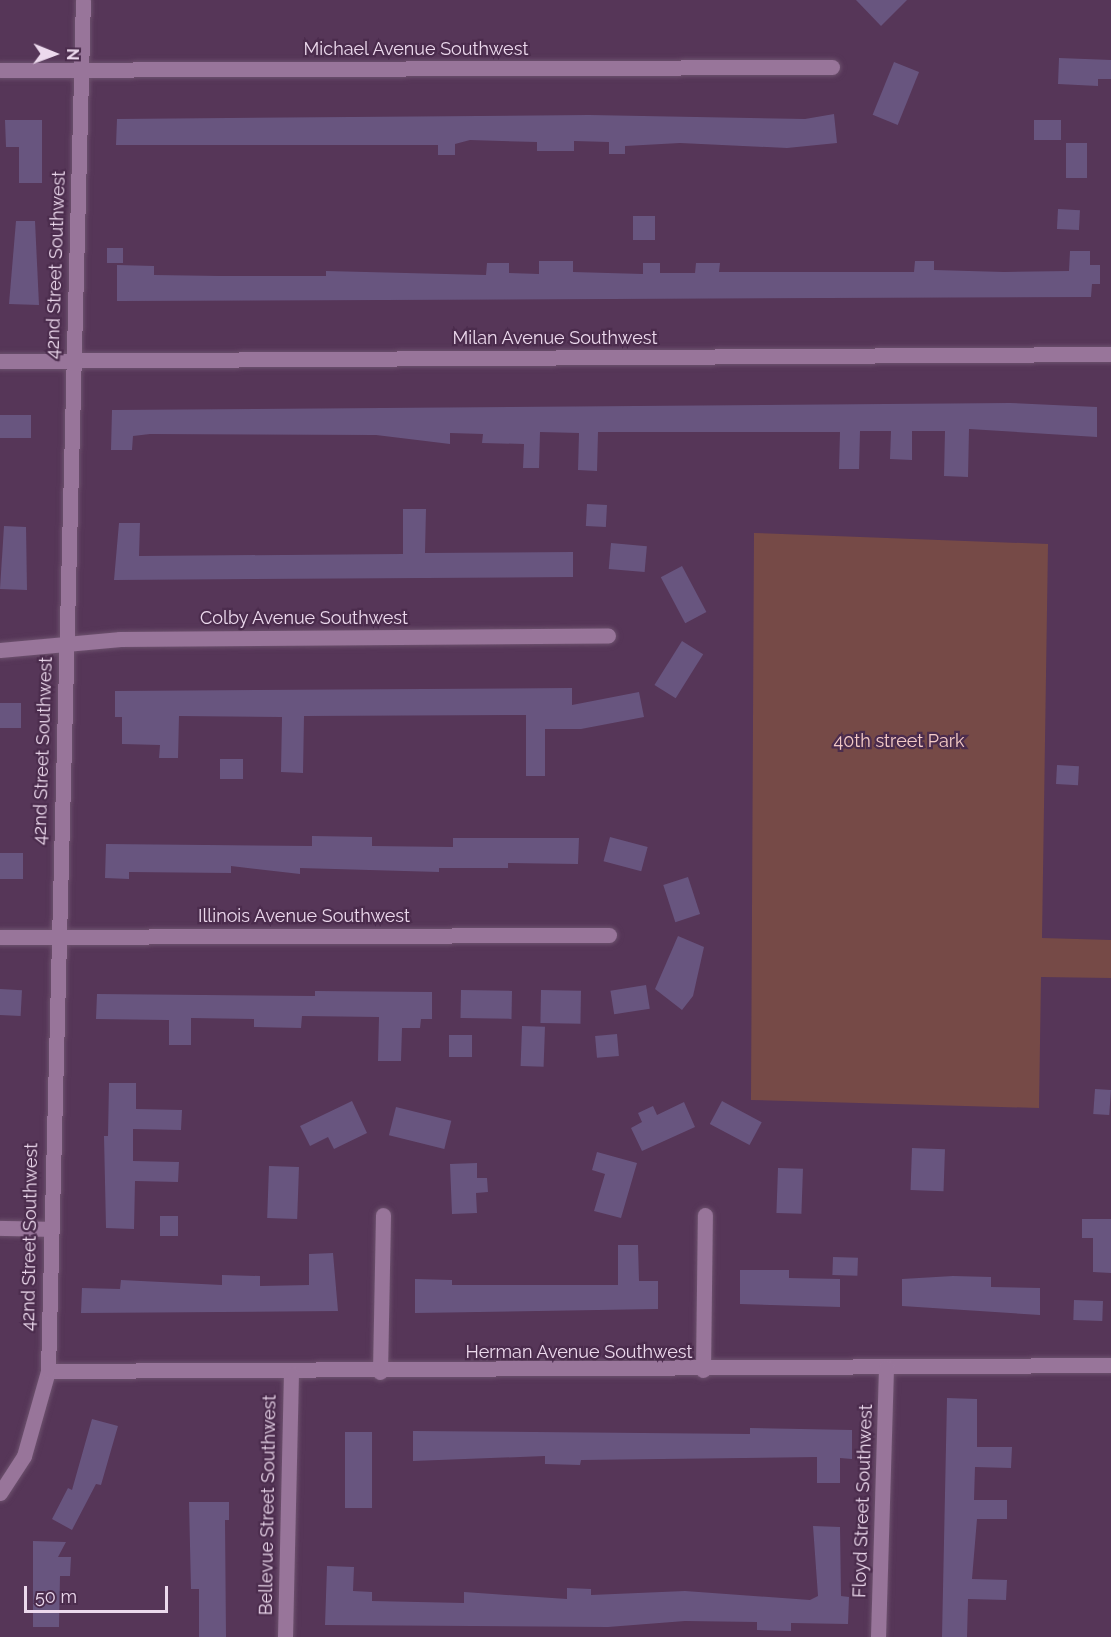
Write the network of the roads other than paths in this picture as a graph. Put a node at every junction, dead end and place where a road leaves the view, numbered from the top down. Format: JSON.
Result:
{"nodes":[{"id":1,"x":83,"y":0,"type":"edge"},
{"id":2,"x":832,"y":67,"type":"dead end"},
{"id":3,"x":82,"y":69,"type":"junction"},
{"id":4,"x":0,"y":70,"type":"edge"},
{"id":5,"x":1111,"y":354,"type":"edge"},
{"id":6,"x":0,"y":361,"type":"edge"},
{"id":7,"x":73,"y":361,"type":"junction"},
{"id":8,"x":608,"y":636,"type":"dead end"},
{"id":9,"x":66,"y":645,"type":"junction"},
{"id":10,"x":0,"y":650,"type":"edge"},
{"id":11,"x":609,"y":935,"type":"dead end"},
{"id":12,"x":0,"y":937,"type":"edge"},
{"id":13,"x":56,"y":937,"type":"junction"},
{"id":14,"x":383,"y":1215,"type":"dead end"},
{"id":15,"x":705,"y":1215,"type":"dead end"},
{"id":16,"x":0,"y":1228,"type":"edge"},
{"id":17,"x":50,"y":1229,"type":"junction"},
{"id":18,"x":1111,"y":1365,"type":"edge"},
{"id":19,"x":886,"y":1366,"type":"junction"},
{"id":20,"x":703,"y":1370,"type":"junction"},
{"id":21,"x":48,"y":1371,"type":"junction"},
{"id":22,"x":380,"y":1372,"type":"junction"},
{"id":23,"x":291,"y":1374,"type":"junction"},
{"id":24,"x":0,"y":1493,"type":"edge"},
{"id":25,"x":285,"y":1637,"type":"edge"},
{"id":26,"x":878,"y":1637,"type":"edge"}],
"edges":[{"from":1,"to":3,"type":"street","name":"42nd Street Southwest"},
{"from":2,"to":3,"type":"street","name":"Michael Avenue Southwest"},
{"from":3,"to":4,"type":"street","name":"Michael Avenue Southwest"},
{"from":3,"to":7,"type":"street","name":"42nd Street Southwest"},
{"from":5,"to":7,"type":"street","name":"Milan Avenue Southwest"},
{"from":6,"to":7,"type":"street","name":"Milan Avenue Southwest"},
{"from":7,"to":9,"type":"street","name":"42nd Street Southwest"},
{"from":8,"to":9,"type":"street","name":"Colby Avenue Southwest"},
{"from":9,"to":10,"type":"street","name":"Colby Avenue Southwest"},
{"from":9,"to":13,"type":"street","name":"42nd Street Southwest"},
{"from":11,"to":13,"type":"street","name":"Illinois Avenue Southwest"},
{"from":12,"to":13,"type":"street","name":"Illinois Avenue Southwest"},
{"from":13,"to":17,"type":"street","name":"42nd Street Southwest"},
{"from":14,"to":22,"type":"street"},
{"from":15,"to":20,"type":"street"},
{"from":16,"to":17,"type":"street"},
{"from":17,"to":21,"type":"street","name":"42nd Street Southwest"},
{"from":18,"to":19,"type":"street","name":"Herman Avenue Southwest"},
{"from":19,"to":20,"type":"street","name":"Herman Avenue Southwest"},
{"from":19,"to":26,"type":"street","name":"Floyd Street Southwest"},
{"from":20,"to":22,"type":"street","name":"Herman Avenue Southwest"},
{"from":21,"to":23,"type":"street","name":"Herman Avenue Southwest"},
{"from":21,"to":24,"type":"street","name":"42nd Street Southwest"},
{"from":22,"to":23,"type":"street","name":"Herman Avenue Southwest"},
{"from":23,"to":25,"type":"street","name":"Bellevue Street Southwest"}]}
